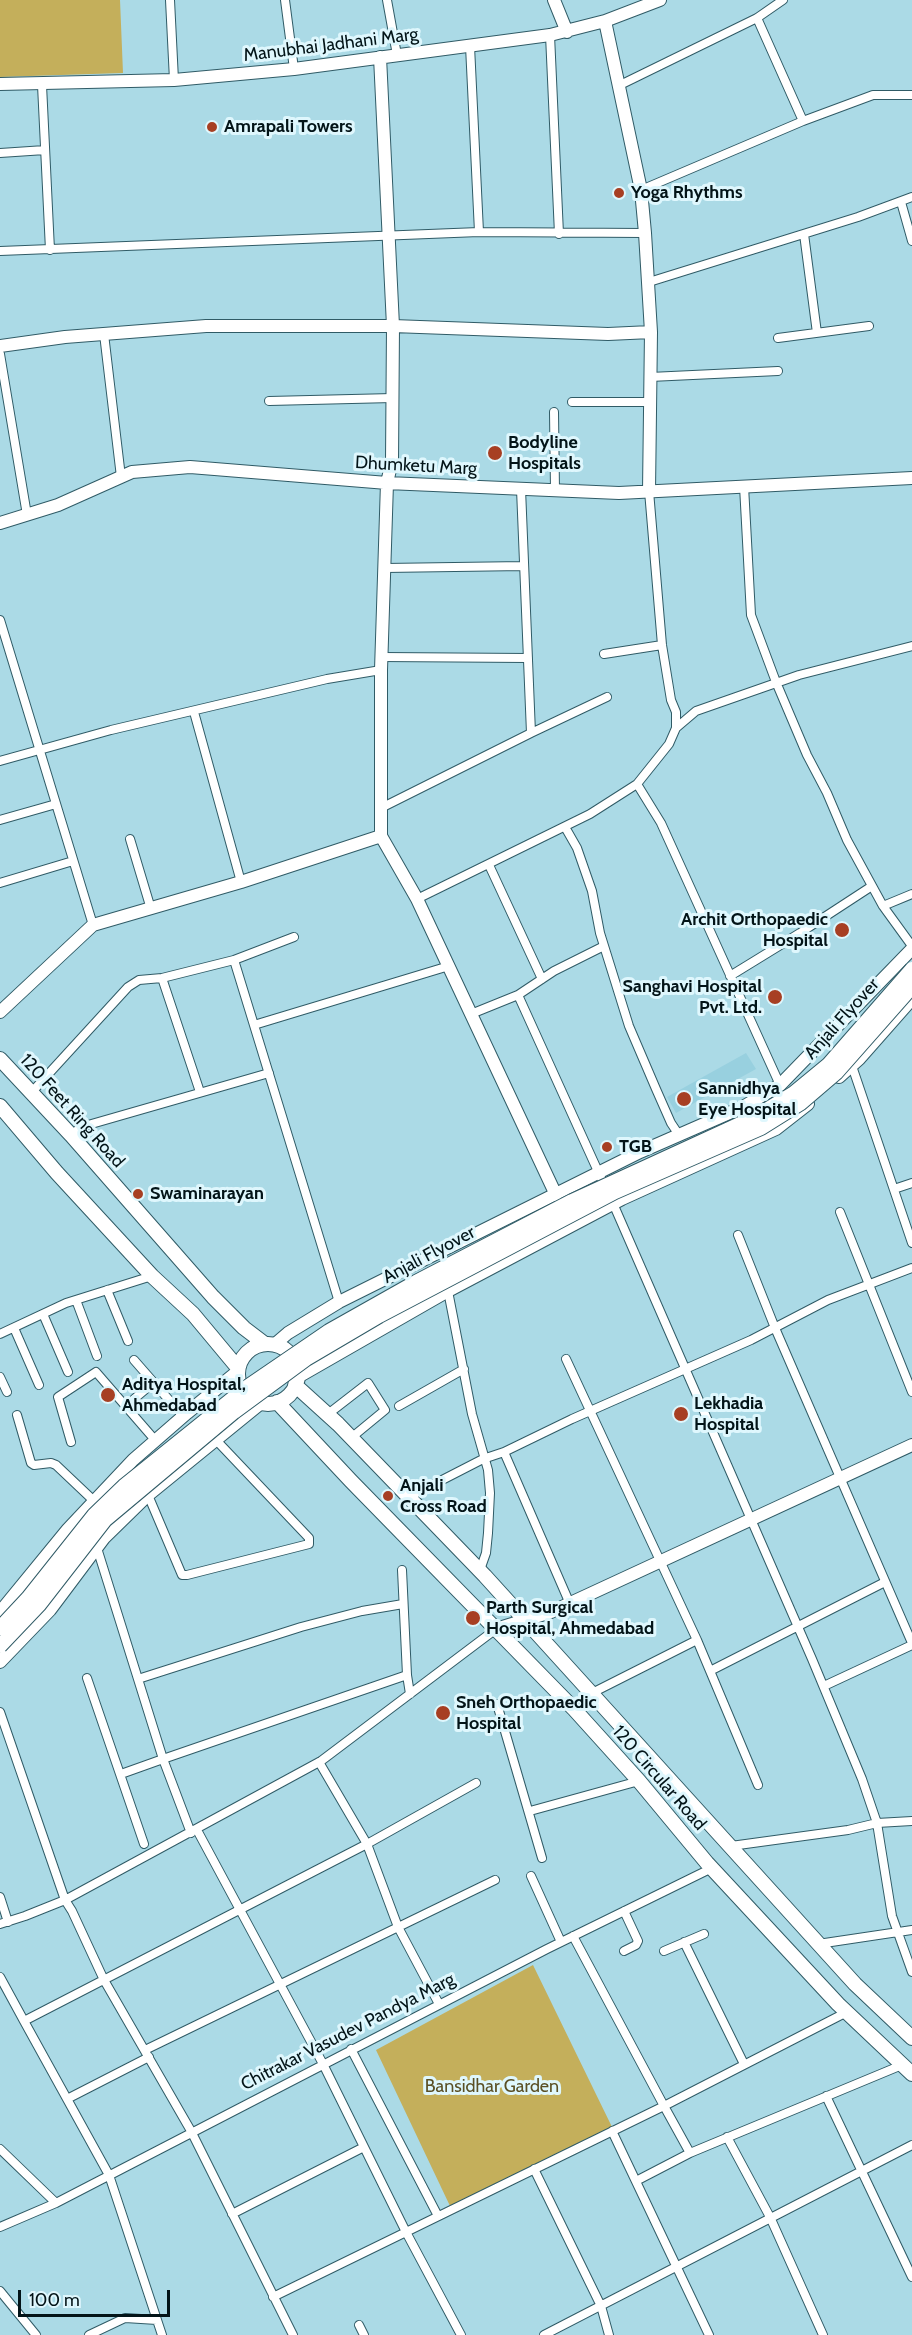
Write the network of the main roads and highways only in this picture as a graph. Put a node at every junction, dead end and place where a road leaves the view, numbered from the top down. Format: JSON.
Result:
{"nodes":[{"id":1,"x":912,"y":969,"type":"edge"},
{"id":2,"x":912,"y":987,"type":"edge"},
{"id":3,"x":0,"y":1059,"type":"edge"},
{"id":4,"x":0,"y":1106,"type":"edge"},
{"id":5,"x":270,"y":1344,"type":"junction"},
{"id":6,"x":238,"y":1370,"type":"junction"},
{"id":7,"x":296,"y":1381,"type":"junction"},
{"id":8,"x":277,"y":1402,"type":"junction"},
{"id":9,"x":0,"y":1628,"type":"edge"},
{"id":10,"x":0,"y":1646,"type":"edge"},
{"id":11,"x":912,"y":2038,"type":"edge"},
{"id":12,"x":907,"y":2070,"type":"edge"}],
"edges":[{"from":1,"to":9,"type":"main road","name":"Anjali Flyover","bridge":true},
{"from":2,"to":10,"type":"main road","name":"Anjali Flyover","bridge":true},
{"from":3,"to":5,"type":"main road","name":"120 Feet Ring Road"},
{"from":4,"to":6,"type":"main road"},
{"from":5,"to":6,"type":"main road"},
{"from":5,"to":7,"type":"main road"},
{"from":6,"to":8,"type":"main road"},
{"from":7,"to":8,"type":"main road"},
{"from":7,"to":11,"type":"main road","name":"120 Circular Road"},
{"from":8,"to":12,"type":"main road","name":"120 Circular Road"}]}
